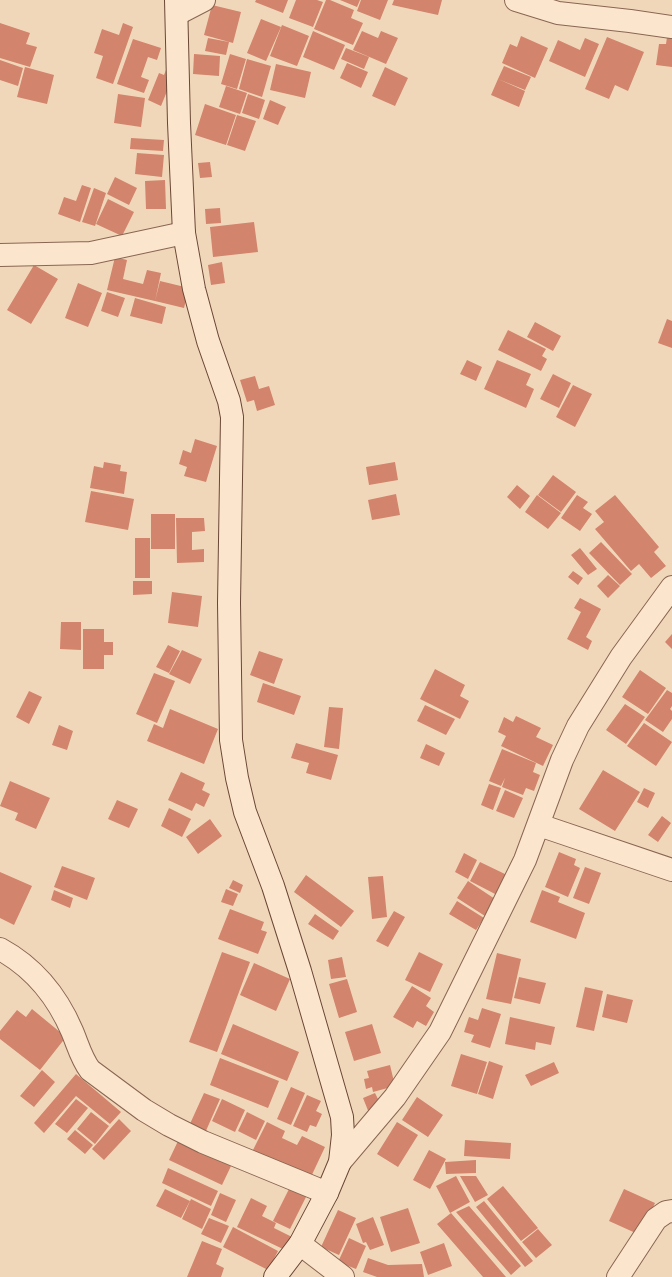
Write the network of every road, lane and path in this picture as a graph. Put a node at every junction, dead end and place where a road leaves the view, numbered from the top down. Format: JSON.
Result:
{"nodes":[{"id":1,"x":204,"y":0,"type":"edge"},
{"id":2,"x":516,"y":0,"type":"edge"},
{"id":3,"x":177,"y":7,"type":"edge"},
{"id":4,"x":672,"y":27,"type":"edge"},
{"id":5,"x":184,"y":233,"type":"junction"},
{"id":6,"x":0,"y":255,"type":"edge"},
{"id":7,"x":672,"y":587,"type":"edge"},
{"id":8,"x":538,"y":825,"type":"junction"},
{"id":9,"x":672,"y":870,"type":"edge"},
{"id":10,"x":0,"y":949,"type":"edge"},
{"id":11,"x":340,"y":1162,"type":"junction"},
{"id":12,"x":328,"y":1193,"type":"junction"},
{"id":13,"x":672,"y":1210,"type":"edge"},
{"id":14,"x":300,"y":1244,"type":"junction"},
{"id":15,"x":275,"y":1277,"type":"edge"},
{"id":16,"x":343,"y":1277,"type":"edge"},
{"id":17,"x":618,"y":1277,"type":"edge"}],
"edges":[{"from":1,"to":3,"type":"street"},
{"from":2,"to":4,"type":"street"},
{"from":3,"to":5,"type":"street"},
{"from":5,"to":6,"type":"street"},
{"from":5,"to":11,"type":"street"},
{"from":7,"to":8,"type":"street"},
{"from":8,"to":9,"type":"street"},
{"from":8,"to":11,"type":"street"},
{"from":10,"to":12,"type":"street"},
{"from":11,"to":12,"type":"street"},
{"from":12,"to":14,"type":"street"},
{"from":13,"to":17,"type":"street"},
{"from":14,"to":15,"type":"street"},
{"from":14,"to":16,"type":"street"}]}
